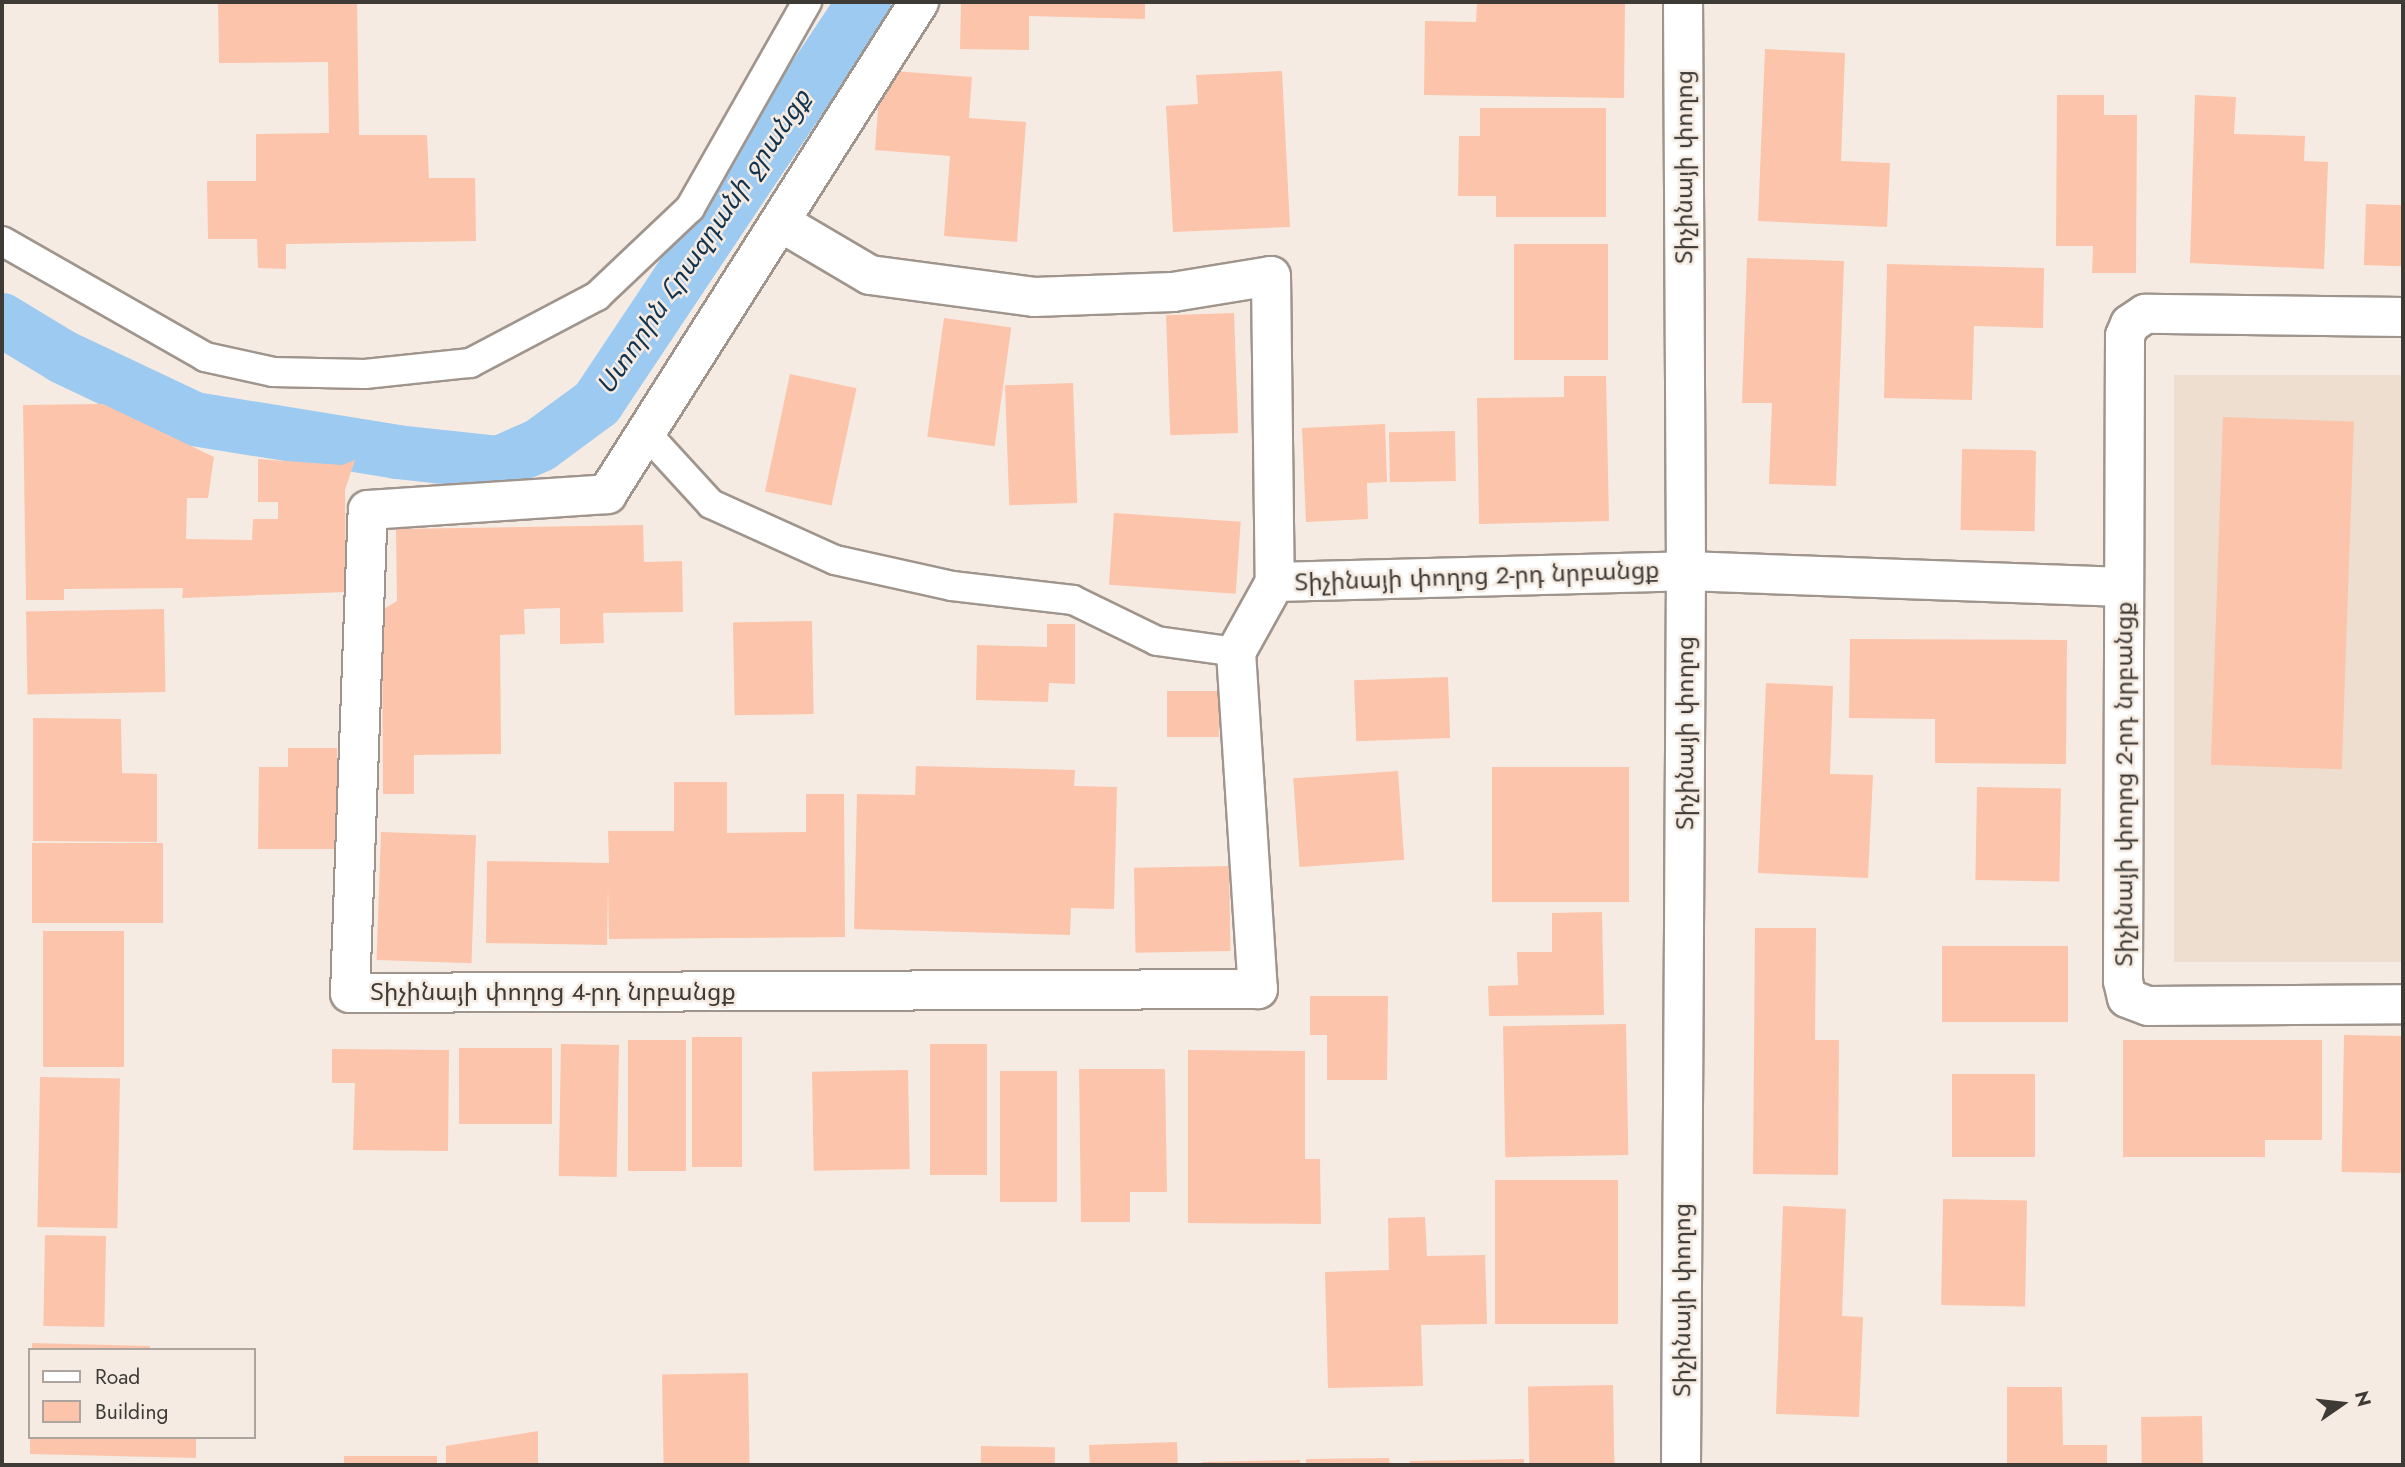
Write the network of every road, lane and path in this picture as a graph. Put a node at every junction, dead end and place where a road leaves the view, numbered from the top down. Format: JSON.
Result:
{"nodes":[{"id":1,"x":807,"y":2,"type":"edge"},
{"id":2,"x":919,"y":2,"type":"edge"},
{"id":3,"x":1683,"y":2,"type":"edge"},
{"id":4,"x":780,"y":222,"type":"junction"},
{"id":5,"x":2,"y":241,"type":"edge"},
{"id":6,"x":2403,"y":317,"type":"edge"},
{"id":7,"x":646,"y":433,"type":"junction"},
{"id":8,"x":1686,"y":571,"type":"junction"},
{"id":9,"x":1275,"y":582,"type":"junction"},
{"id":10,"x":2124,"y":587,"type":"junction"},
{"id":11,"x":1236,"y":652,"type":"junction"},
{"id":12,"x":2403,"y":1004,"type":"edge"},
{"id":13,"x":1682,"y":1465,"type":"edge"}],
"edges":[{"from":1,"to":5,"type":"lane"},
{"from":2,"to":4,"type":"street"},
{"from":3,"to":8,"type":"street","name":"Տիչինայի փողոց"},
{"from":4,"to":7,"type":"street","name":"Տիչինայի փողոց 4-րդ նրբանցք"},
{"from":4,"to":9,"type":"street","name":"Տիչինայի փողոց 2-րդ նրբանցք"},
{"from":6,"to":10,"type":"street","name":"Տիչինայի փողոց 2-րդ նրբանցք"},
{"from":7,"to":11,"type":"lane"},
{"from":7,"to":11,"type":"street","name":"Տիչինայի փողոց 4-րդ նրբանցք"},
{"from":8,"to":9,"type":"street","name":"Տիչինայի փողոց 2-րդ նրբանցք"},
{"from":8,"to":10,"type":"street","name":"Տիչինայի փողոց 2-րդ նրբանցք"},
{"from":8,"to":13,"type":"street","name":"Տիչինայի փողոց"},
{"from":9,"to":11,"type":"street"},
{"from":10,"to":12,"type":"street","name":"Տիչինայի փողոց 2-րդ նրբանցք"}]}
